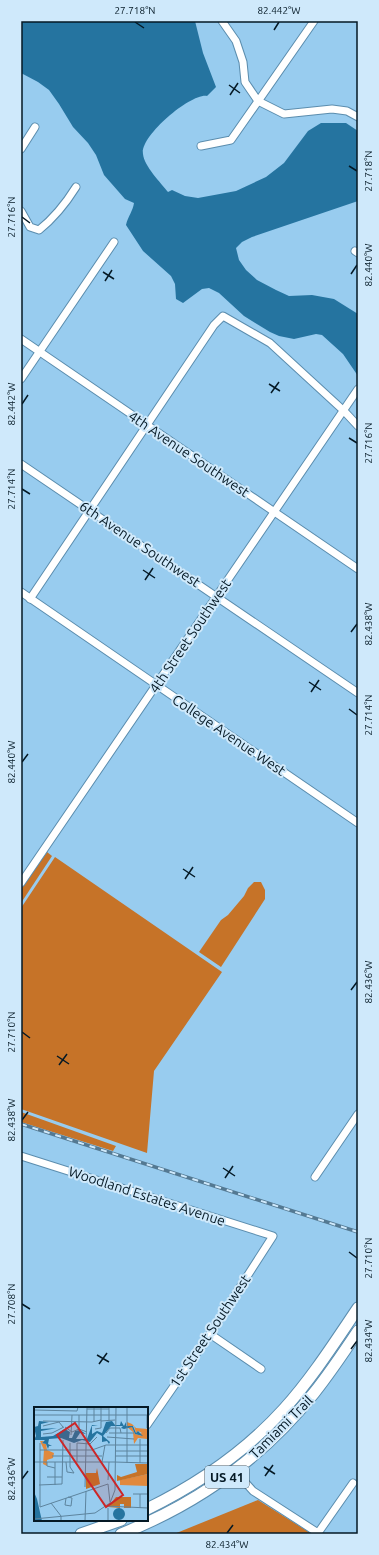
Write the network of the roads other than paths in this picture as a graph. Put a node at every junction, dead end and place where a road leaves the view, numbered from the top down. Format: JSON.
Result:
{"nodes":[{"id":1,"x":222,"y":21,"type":"edge"},
{"id":2,"x":314,"y":21,"type":"edge"},
{"id":3,"x":258,"y":101,"type":"junction"},
{"id":4,"x":358,"y":117,"type":"edge"},
{"id":5,"x":35,"y":127,"type":"dead end"},
{"id":6,"x":201,"y":146,"type":"dead end"},
{"id":7,"x":21,"y":148,"type":"edge"},
{"id":8,"x":76,"y":187,"type":"dead end"},
{"id":9,"x":21,"y":211,"type":"edge"},
{"id":10,"x":114,"y":242,"type":"dead end"},
{"id":11,"x":21,"y":339,"type":"edge"},
{"id":12,"x":40,"y":352,"type":"junction"},
{"id":13,"x":21,"y":380,"type":"edge"},
{"id":14,"x":358,"y":389,"type":"edge"},
{"id":15,"x":344,"y":410,"type":"junction"},
{"id":16,"x":147,"y":425,"type":"junction"},
{"id":17,"x":358,"y":426,"type":"edge"},
{"id":18,"x":21,"y":464,"type":"edge"},
{"id":19,"x":90,"y":510,"type":"junction"},
{"id":20,"x":274,"y":512,"type":"junction"},
{"id":21,"x":358,"y":569,"type":"edge"},
{"id":22,"x":21,"y":592,"type":"edge"},
{"id":23,"x":217,"y":597,"type":"junction"},
{"id":24,"x":30,"y":599,"type":"junction"},
{"id":25,"x":156,"y":685,"type":"junction"},
{"id":26,"x":358,"y":693,"type":"edge"},
{"id":27,"x":358,"y":823,"type":"edge"},
{"id":28,"x":21,"y":883,"type":"edge"},
{"id":29,"x":358,"y":1114,"type":"edge"},
{"id":30,"x":21,"y":1156,"type":"edge"},
{"id":31,"x":314,"y":1177,"type":"dead end"},
{"id":32,"x":272,"y":1236,"type":"joint"},
{"id":33,"x":358,"y":1308,"type":"edge"},
{"id":34,"x":358,"y":1331,"type":"edge"},
{"id":35,"x":210,"y":1334,"type":"junction"},
{"id":36,"x":261,"y":1370,"type":"dead end"},
{"id":37,"x":148,"y":1424,"type":"edge"},
{"id":38,"x":235,"y":1471,"type":"junction"},
{"id":39,"x":353,"y":1483,"type":"dead end"},
{"id":40,"x":148,"y":1508,"type":"edge"},
{"id":41,"x":118,"y":1521,"type":"edge"},
{"id":42,"x":318,"y":1533,"type":"edge"},
{"id":43,"x":81,"y":1534,"type":"edge"},
{"id":44,"x":120,"y":1534,"type":"edge"}],
"edges":[{"from":1,"to":3,"type":"street"},
{"from":2,"to":3,"type":"street"},
{"from":3,"to":4,"type":"street"},
{"from":3,"to":6,"type":"street"},
{"from":5,"to":7,"type":"street"},
{"from":8,"to":9,"type":"street"},
{"from":10,"to":12,"type":"street"},
{"from":11,"to":12,"type":"street","name":"4th Avenue Southwest"},
{"from":12,"to":13,"type":"street"},
{"from":12,"to":16,"type":"street","name":"4th Avenue Southwest"},
{"from":14,"to":15,"type":"street","name":"4th Street Southwest"},
{"from":15,"to":16,"type":"street"},
{"from":15,"to":17,"type":"street"},
{"from":15,"to":20,"type":"street","name":"4th Street Southwest"},
{"from":16,"to":19,"type":"street"},
{"from":16,"to":20,"type":"street","name":"4th Avenue Southwest"},
{"from":18,"to":19,"type":"street","name":"6th Avenue Southwest"},
{"from":19,"to":23,"type":"street","name":"6th Avenue Southwest"},
{"from":19,"to":24,"type":"street"},
{"from":20,"to":21,"type":"street","name":"4th Avenue Southwest"},
{"from":20,"to":23,"type":"street","name":"4th Street Southwest"},
{"from":22,"to":24,"type":"street","name":"College Avenue West"},
{"from":23,"to":25,"type":"street","name":"4th Street Southwest"},
{"from":23,"to":26,"type":"street","name":"6th Avenue Southwest"},
{"from":24,"to":25,"type":"street","name":"College Avenue West"},
{"from":25,"to":27,"type":"street","name":"College Avenue West"},
{"from":25,"to":28,"type":"street","name":"4th Street Southwest"},
{"from":29,"to":31,"type":"street"},
{"from":30,"to":32,"type":"street","name":"Woodland Estates Avenue"},
{"from":32,"to":35,"type":"street","name":"1st Street Southwest"},
{"from":33,"to":40,"type":"main road","name":"Tamiami Trail","number":"US 41"},
{"from":34,"to":38,"type":"main road","name":"Tamiami Trail","number":"US 41"},
{"from":35,"to":36,"type":"street"},
{"from":35,"to":37,"type":"street","name":"1st Street Southwest"},
{"from":38,"to":42,"type":"street"},
{"from":38,"to":44,"type":"main road","name":"Tamiami Trail","number":"US 41"},
{"from":39,"to":42,"type":"street"},
{"from":41,"to":43,"type":"main road"}]}
